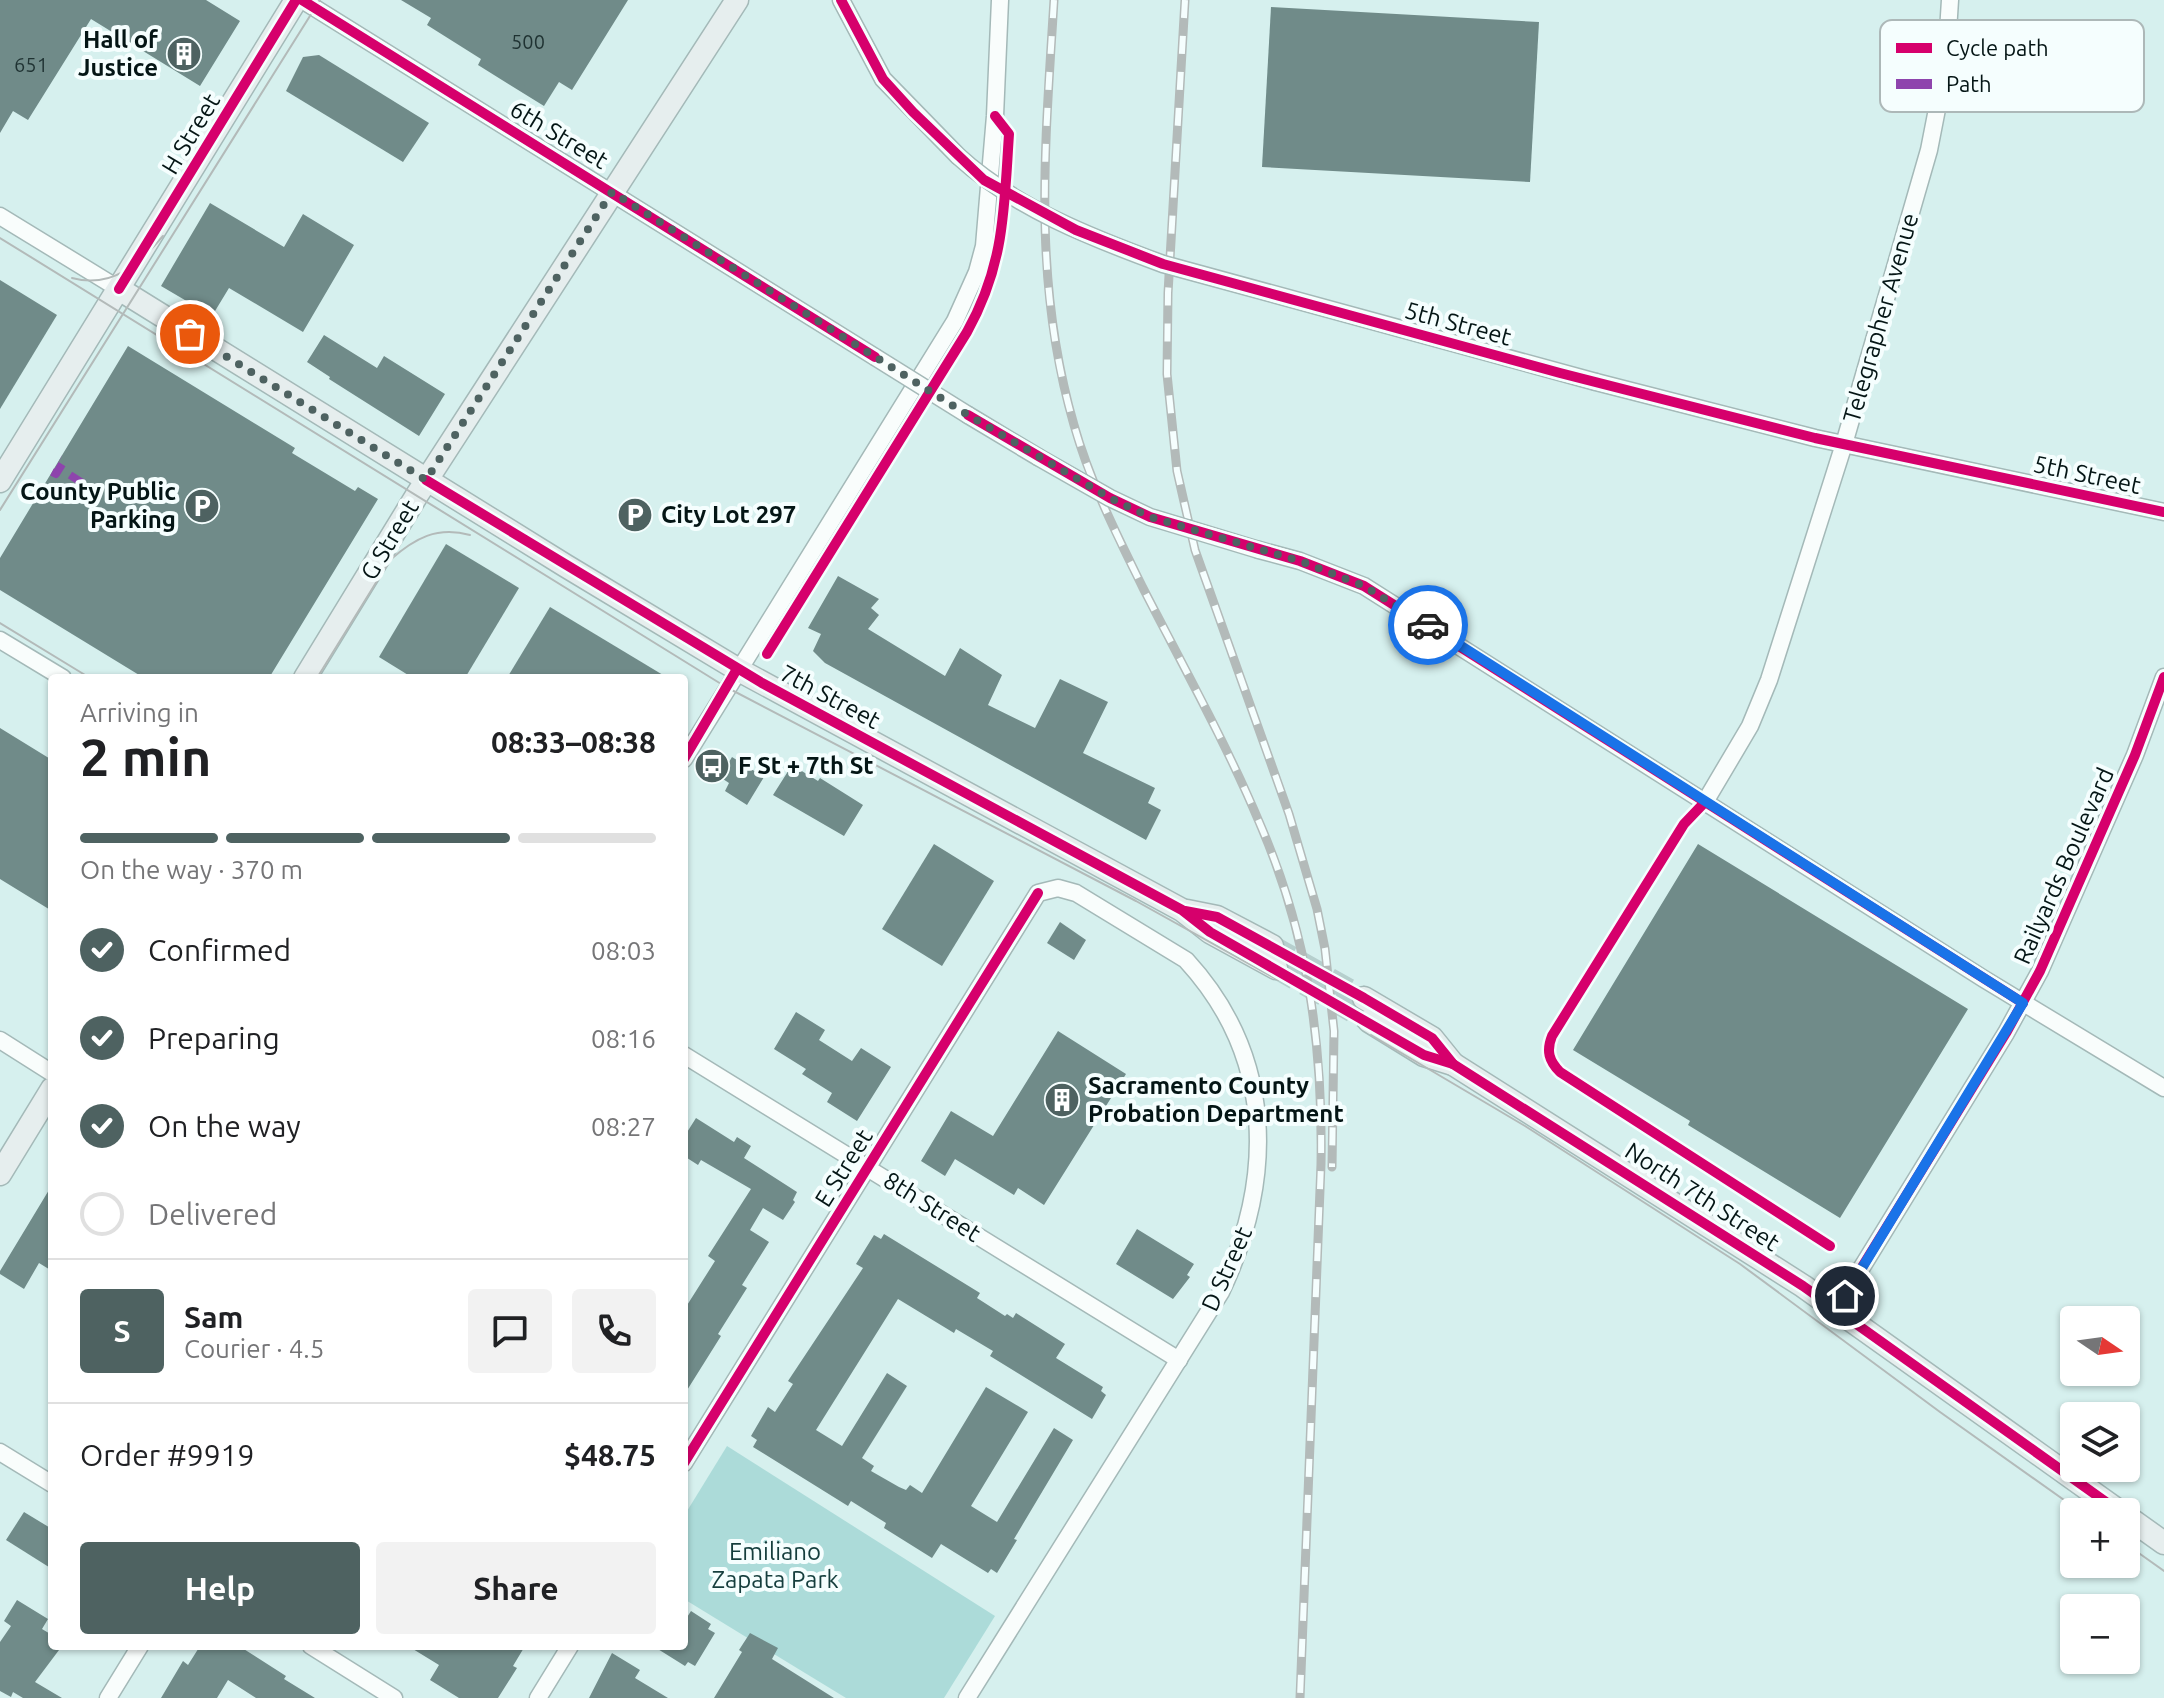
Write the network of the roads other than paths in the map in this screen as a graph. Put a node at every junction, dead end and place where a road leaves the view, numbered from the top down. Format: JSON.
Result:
{"nodes":[{"id":1,"x":299,"y":0,"type":"edge"},
{"id":2,"x":737,"y":0,"type":"edge"},
{"id":3,"x":841,"y":0,"type":"edge"},
{"id":4,"x":1000,"y":0,"type":"edge"},
{"id":5,"x":1950,"y":0,"type":"edge"},
{"id":6,"x":1949,"y":20,"type":"edge"},
{"id":7,"x":1936,"y":112,"type":"edge"},
{"id":8,"x":612,"y":192,"type":"junction"},
{"id":9,"x":0,"y":216,"type":"edge"},
{"id":10,"x":119,"y":289,"type":"junction"},
{"id":11,"x":1844,"y":444,"type":"junction"},
{"id":12,"x":426,"y":480,"type":"junction"},
{"id":13,"x":0,"y":481,"type":"edge"},
{"id":14,"x":2164,"y":512,"type":"edge"},
{"id":15,"x":0,"y":640,"type":"edge"},
{"id":16,"x":737,"y":669,"type":"junction"},
{"id":17,"x":56,"y":674,"type":"edge"},
{"id":18,"x":307,"y":674,"type":"edge"},
{"id":19,"x":2164,"y":677,"type":"edge"},
{"id":20,"x":688,"y":752,"type":"edge"},
{"id":21,"x":1705,"y":802,"type":"junction"},
{"id":22,"x":1038,"y":893,"type":"joint"},
{"id":23,"x":1274,"y":957,"type":"tunnel mouth"},
{"id":24,"x":1364,"y":998,"type":"tunnel mouth"},
{"id":25,"x":2023,"y":1003,"type":"junction"},
{"id":26,"x":1369,"y":1021,"type":"tunnel mouth"},
{"id":27,"x":0,"y":1040,"type":"edge"},
{"id":28,"x":688,"y":1057,"type":"edge"},
{"id":29,"x":1453,"y":1064,"type":"junction"},
{"id":30,"x":48,"y":1070,"type":"edge"},
{"id":31,"x":2164,"y":1088,"type":"edge"},
{"id":32,"x":48,"y":1096,"type":"edge"},
{"id":33,"x":868,"y":1167,"type":"junction"},
{"id":34,"x":0,"y":1174,"type":"edge"},
{"id":35,"x":1835,"y":1311,"type":"junction"},
{"id":36,"x":1179,"y":1360,"type":"junction"},
{"id":37,"x":0,"y":1452,"type":"edge"},
{"id":38,"x":688,"y":1457,"type":"edge"},
{"id":39,"x":48,"y":1482,"type":"edge"},
{"id":40,"x":2100,"y":1498,"type":"edge"},
{"id":41,"x":2140,"y":1526,"type":"edge"},
{"id":42,"x":2164,"y":1543,"type":"edge"},
{"id":43,"x":138,"y":1650,"type":"edge"},
{"id":44,"x":317,"y":1650,"type":"edge"},
{"id":45,"x":568,"y":1650,"type":"edge"},
{"id":46,"x":108,"y":1698,"type":"edge"},
{"id":47,"x":394,"y":1698,"type":"edge"},
{"id":48,"x":538,"y":1698,"type":"edge"},
{"id":49,"x":967,"y":1698,"type":"edge"}],
"edges":[{"from":1,"to":8,"type":"street","name":"6th Street"},
{"from":1,"to":10,"type":"main road","name":"H Street"},
{"from":2,"to":8,"type":"main road","name":"G Street"},
{"from":3,"to":11,"type":"street","name":"5th Street","bridge":true},
{"from":4,"to":16,"type":"street"},
{"from":5,"to":6,"type":"street","name":"Telegrapher Avenue"},
{"from":7,"to":11,"type":"street","name":"Telegrapher Avenue"},
{"from":8,"to":12,"type":"main road","name":"G Street"},
{"from":8,"to":21,"type":"street","name":"6th Street","bridge":true},
{"from":9,"to":10,"type":"street","name":"7th Street"},
{"from":10,"to":12,"type":"main road","name":"7th Street"},
{"from":10,"to":13,"type":"main road","name":"H Street"},
{"from":11,"to":14,"type":"street","name":"5th Street"},
{"from":11,"to":21,"type":"street","name":"Telegrapher Avenue"},
{"from":12,"to":16,"type":"main road","name":"7th Street"},
{"from":12,"to":18,"type":"main road","name":"G Street"},
{"from":15,"to":17,"type":"street"},
{"from":16,"to":20,"type":"street"},
{"from":16,"to":23,"type":"main road","name":"7th Street"},
{"from":19,"to":25,"type":"street","name":"Railyards Boulevard"},
{"from":21,"to":25,"type":"street","name":"6th Street"},
{"from":22,"to":33,"type":"street","name":"E Street"},
{"from":22,"to":36,"type":"street","name":"D Street"},
{"from":24,"to":29,"type":"main road"},
{"from":25,"to":31,"type":"street","name":"6th Street"},
{"from":25,"to":35,"type":"street","name":"Railyards Boulevard"},
{"from":26,"to":29,"type":"main road"},
{"from":27,"to":30,"type":"street"},
{"from":28,"to":33,"type":"street","name":"8th Street"},
{"from":29,"to":35,"type":"main road","name":"North 7th Street"},
{"from":32,"to":34,"type":"main road"},
{"from":33,"to":36,"type":"street","name":"8th Street"},
{"from":33,"to":38,"type":"street","name":"E Street"},
{"from":35,"to":40,"type":"main road","name":"North 7th Street"},
{"from":36,"to":49,"type":"street","name":"D Street"},
{"from":37,"to":39,"type":"street"},
{"from":41,"to":42,"type":"main road"},
{"from":43,"to":46,"type":"street"},
{"from":44,"to":47,"type":"street"},
{"from":45,"to":48,"type":"street"}]}
